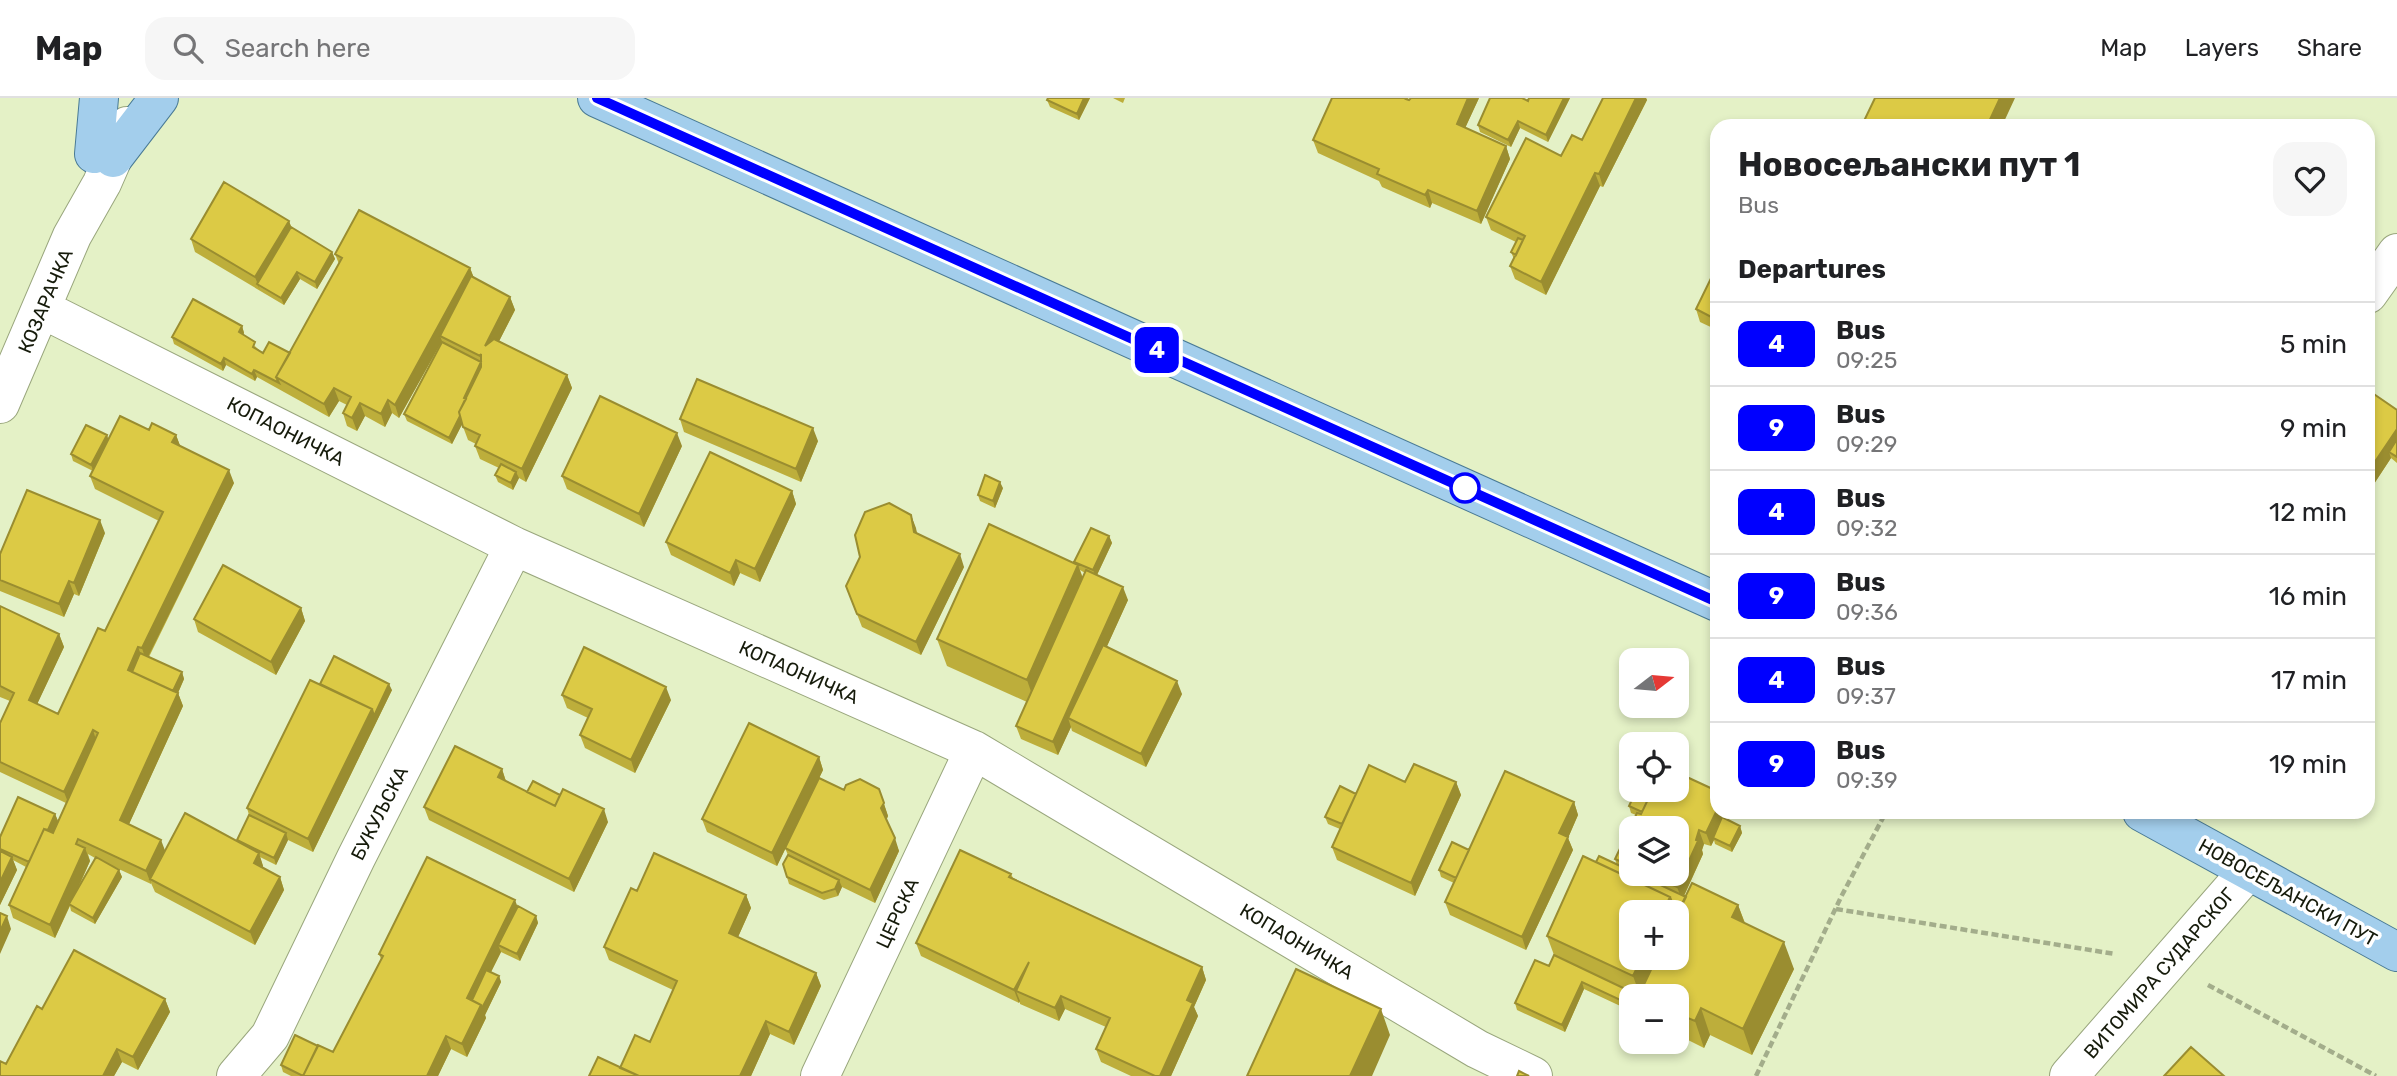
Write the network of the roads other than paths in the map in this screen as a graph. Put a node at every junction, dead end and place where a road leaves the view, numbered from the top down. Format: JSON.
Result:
{"nodes":[{"id":1,"x":99,"y":98,"type":"edge"},
{"id":2,"x":111,"y":98,"type":"edge"},
{"id":3,"x":139,"y":98,"type":"edge"},
{"id":4,"x":159,"y":98,"type":"edge"},
{"id":5,"x":597,"y":98,"type":"edge"},
{"id":6,"x":103,"y":156,"type":"junction"},
{"id":7,"x":2397,"y":253,"type":"edge"},
{"id":8,"x":2375,"y":284,"type":"edge"},
{"id":9,"x":42,"y":309,"type":"junction"},
{"id":10,"x":0,"y":404,"type":"edge"},
{"id":11,"x":514,"y":546,"type":"junction"},
{"id":12,"x":1710,"y":598,"type":"edge"},
{"id":13,"x":974,"y":750,"type":"junction"},
{"id":14,"x":2155,"y":819,"type":"edge"},
{"id":15,"x":2248,"y":871,"type":"junction"},
{"id":16,"x":2397,"y":952,"type":"edge"},
{"id":17,"x":1470,"y":1062,"type":"edge"},
{"id":18,"x":236,"y":1076,"type":"edge"},
{"id":19,"x":820,"y":1076,"type":"edge"},
{"id":20,"x":1534,"y":1076,"type":"edge"},
{"id":21,"x":2069,"y":1076,"type":"edge"}],
"edges":[{"from":1,"to":6,"type":"main road"},
{"from":2,"to":6,"type":"street","name":"КОЗАРАЧКА"},
{"from":3,"to":6,"type":"street","name":"КОЗАРАЧКА"},
{"from":4,"to":6,"type":"main road"},
{"from":5,"to":12,"type":"main road"},
{"from":6,"to":9,"type":"street","name":"КОЗАРАЧКА"},
{"from":7,"to":8,"type":"street"},
{"from":9,"to":10,"type":"street","name":"КОЗАРАЧКА"},
{"from":9,"to":11,"type":"street","name":"КОПАОНИЧКА"},
{"from":11,"to":13,"type":"street","name":"КОПАОНИЧКА"},
{"from":11,"to":18,"type":"street","name":"БУКУЉСКА"},
{"from":13,"to":17,"type":"street","name":"КОПАОНИЧКА"},
{"from":13,"to":19,"type":"street","name":"ЦЕРСКА"},
{"from":14,"to":15,"type":"main road","name":"НОВОСЕЉАНСКИ ПУТ"},
{"from":15,"to":16,"type":"main road","name":"НОВОСЕЉАНСКИ ПУТ"},
{"from":15,"to":21,"type":"street","name":"ВИТОМИРА СУДАРСКОГ"},
{"from":17,"to":20,"type":"street","name":"КОПАОНИЧКА"}]}
